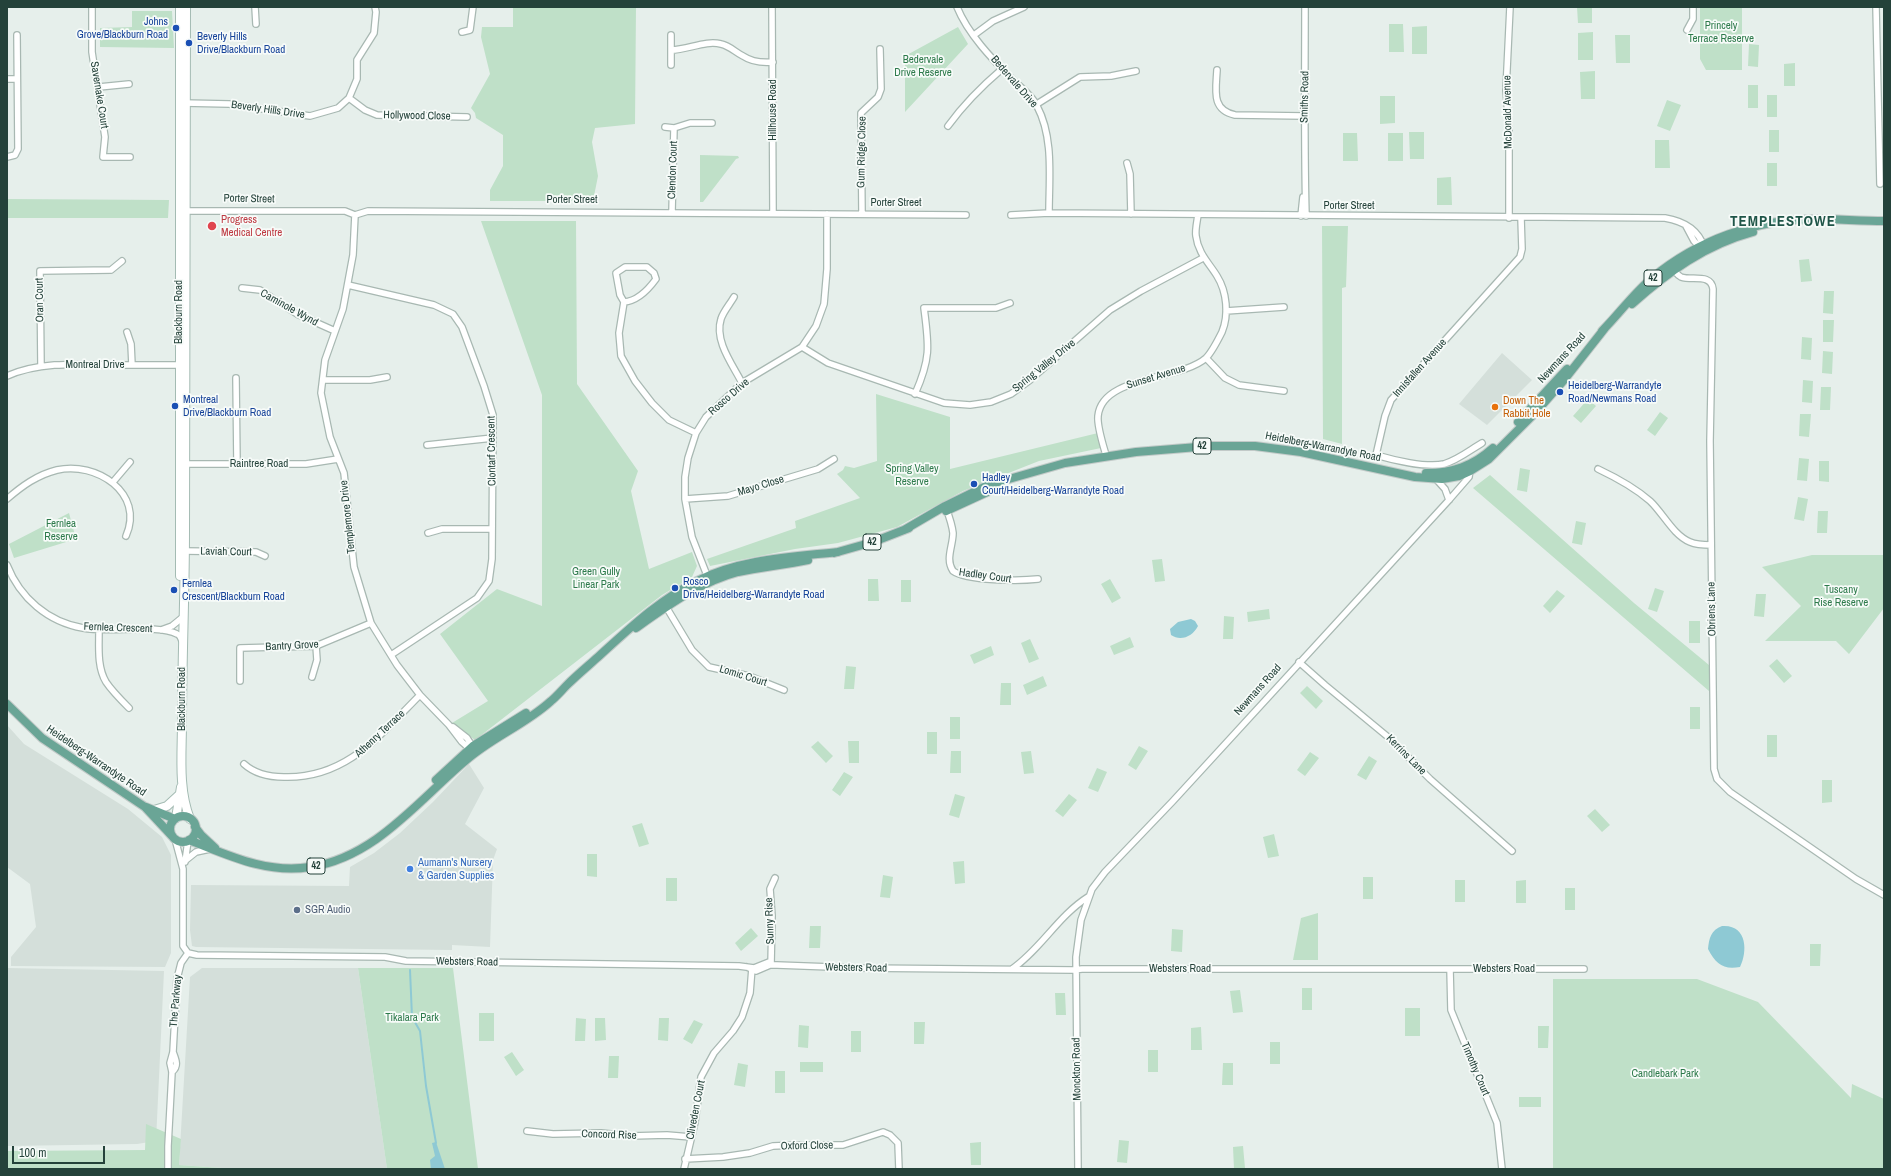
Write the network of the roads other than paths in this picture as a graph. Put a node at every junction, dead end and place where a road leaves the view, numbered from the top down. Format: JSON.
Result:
{"nodes":[{"id":1,"x":92,"y":7,"type":"edge"},
{"id":2,"x":180,"y":7,"type":"edge"},
{"id":3,"x":186,"y":7,"type":"edge"},
{"id":4,"x":255,"y":7,"type":"edge"},
{"id":5,"x":375,"y":7,"type":"edge"},
{"id":6,"x":473,"y":7,"type":"edge"},
{"id":7,"x":772,"y":7,"type":"edge"},
{"id":8,"x":957,"y":7,"type":"edge"},
{"id":9,"x":1024,"y":7,"type":"edge"},
{"id":10,"x":1305,"y":7,"type":"edge"},
{"id":11,"x":1510,"y":7,"type":"edge"},
{"id":12,"x":1693,"y":7,"type":"edge"},
{"id":13,"x":1876,"y":7,"type":"edge"},
{"id":14,"x":256,"y":24,"type":"dead end"},
{"id":15,"x":1687,"y":30,"type":"dead end"},
{"id":16,"x":462,"y":32,"type":"dead end"},
{"id":17,"x":17,"y":35,"type":"dead end"},
{"id":18,"x":671,"y":35,"type":"dead end"},
{"id":19,"x":974,"y":35,"type":"junction"},
{"id":20,"x":880,"y":49,"type":"dead end"},
{"id":21,"x":671,"y":50,"type":"junction"},
{"id":22,"x":773,"y":62,"type":"junction"},
{"id":23,"x":671,"y":65,"type":"dead end"},
{"id":24,"x":1002,"y":69,"type":"junction"},
{"id":25,"x":1217,"y":70,"type":"dead end"},
{"id":26,"x":1136,"y":71,"type":"dead end"},
{"id":27,"x":7,"y":79,"type":"edge"},
{"id":28,"x":17,"y":79,"type":"junction"},
{"id":29,"x":129,"y":84,"type":"dead end"},
{"id":30,"x":99,"y":88,"type":"junction"},
{"id":31,"x":349,"y":98,"type":"junction"},
{"id":32,"x":183,"y":103,"type":"junction"},
{"id":33,"x":1037,"y":104,"type":"junction"},
{"id":34,"x":1304,"y":116,"type":"junction"},
{"id":35,"x":467,"y":117,"type":"dead end"},
{"id":36,"x":712,"y":123,"type":"dead end"},
{"id":37,"x":948,"y":126,"type":"dead end"},
{"id":38,"x":665,"y":127,"type":"dead end"},
{"id":39,"x":674,"y":128,"type":"junction"},
{"id":40,"x":7,"y":157,"type":"edge"},
{"id":41,"x":130,"y":157,"type":"dead end"},
{"id":42,"x":1127,"y":163,"type":"dead end"},
{"id":43,"x":1880,"y":184,"type":"dead end"},
{"id":44,"x":183,"y":211,"type":"junction"},
{"id":45,"x":672,"y":212,"type":"junction"},
{"id":46,"x":773,"y":212,"type":"junction"},
{"id":47,"x":1049,"y":213,"type":"junction"},
{"id":48,"x":827,"y":214,"type":"junction"},
{"id":49,"x":862,"y":214,"type":"junction"},
{"id":50,"x":1012,"y":214,"type":"dead end"},
{"id":51,"x":1130,"y":214,"type":"junction"},
{"id":52,"x":355,"y":215,"type":"junction"},
{"id":53,"x":966,"y":215,"type":"dead end"},
{"id":54,"x":1198,"y":215,"type":"junction"},
{"id":55,"x":1304,"y":216,"type":"junction"},
{"id":56,"x":1509,"y":218,"type":"junction"},
{"id":57,"x":1521,"y":218,"type":"junction"},
{"id":58,"x":1884,"y":221,"type":"edge"},
{"id":59,"x":1702,"y":247,"type":"junction"},
{"id":60,"x":1203,"y":258,"type":"junction"},
{"id":61,"x":122,"y":261,"type":"dead end"},
{"id":62,"x":1671,"y":267,"type":"junction"},
{"id":63,"x":348,"y":285,"type":"junction"},
{"id":64,"x":242,"y":288,"type":"dead end"},
{"id":65,"x":734,"y":297,"type":"dead end"},
{"id":66,"x":624,"y":302,"type":"junction"},
{"id":67,"x":1010,"y":303,"type":"dead end"},
{"id":68,"x":1284,"y":307,"type":"dead end"},
{"id":69,"x":1226,"y":311,"type":"junction"},
{"id":70,"x":335,"y":331,"type":"junction"},
{"id":71,"x":126,"y":332,"type":"dead end"},
{"id":72,"x":802,"y":347,"type":"junction"},
{"id":73,"x":1206,"y":358,"type":"junction"},
{"id":74,"x":132,"y":365,"type":"junction"},
{"id":75,"x":182,"y":365,"type":"junction"},
{"id":76,"x":41,"y":366,"type":"junction"},
{"id":77,"x":7,"y":376,"type":"edge"},
{"id":78,"x":387,"y":377,"type":"dead end"},
{"id":79,"x":236,"y":378,"type":"dead end"},
{"id":80,"x":323,"y":380,"type":"junction"},
{"id":81,"x":742,"y":383,"type":"junction"},
{"id":82,"x":1284,"y":391,"type":"dead end"},
{"id":83,"x":915,"y":394,"type":"junction"},
{"id":84,"x":696,"y":433,"type":"junction"},
{"id":85,"x":493,"y":438,"type":"junction"},
{"id":86,"x":1482,"y":443,"type":"dead end"},
{"id":87,"x":426,"y":445,"type":"dead end"},
{"id":88,"x":1106,"y":455,"type":"junction"},
{"id":89,"x":338,"y":459,"type":"junction"},
{"id":90,"x":834,"y":459,"type":"dead end"},
{"id":91,"x":130,"y":462,"type":"dead end"},
{"id":92,"x":182,"y":464,"type":"junction"},
{"id":93,"x":237,"y":464,"type":"junction"},
{"id":94,"x":1470,"y":468,"type":"junction"},
{"id":95,"x":1598,"y":469,"type":"dead end"},
{"id":96,"x":1387,"y":470,"type":"junction"},
{"id":97,"x":1436,"y":479,"type":"junction"},
{"id":98,"x":113,"y":482,"type":"junction"},
{"id":99,"x":7,"y":499,"type":"edge"},
{"id":100,"x":685,"y":499,"type":"junction"},
{"id":101,"x":1449,"y":500,"type":"junction"},
{"id":102,"x":946,"y":508,"type":"junction"},
{"id":103,"x":492,"y":529,"type":"junction"},
{"id":104,"x":428,"y":533,"type":"dead end"},
{"id":105,"x":126,"y":536,"type":"dead end"},
{"id":106,"x":1711,"y":545,"type":"junction"},
{"id":107,"x":185,"y":552,"type":"junction"},
{"id":108,"x":265,"y":556,"type":"dead end"},
{"id":109,"x":7,"y":565,"type":"edge"},
{"id":110,"x":709,"y":579,"type":"junction"},
{"id":111,"x":1038,"y":579,"type":"dead end"},
{"id":112,"x":665,"y":604,"type":"junction"},
{"id":113,"x":183,"y":617,"type":"junction"},
{"id":114,"x":371,"y":623,"type":"junction"},
{"id":115,"x":99,"y":630,"type":"junction"},
{"id":116,"x":161,"y":630,"type":"junction"},
{"id":117,"x":182,"y":641,"type":"junction"},
{"id":118,"x":316,"y":646,"type":"junction"},
{"id":119,"x":391,"y":655,"type":"junction"},
{"id":120,"x":1299,"y":662,"type":"junction"},
{"id":121,"x":312,"y":677,"type":"dead end"},
{"id":122,"x":240,"y":681,"type":"dead end"},
{"id":123,"x":784,"y":690,"type":"dead end"},
{"id":124,"x":420,"y":695,"type":"junction"},
{"id":125,"x":7,"y":704,"type":"edge"},
{"id":126,"x":129,"y":708,"type":"dead end"},
{"id":127,"x":472,"y":749,"type":"junction"},
{"id":128,"x":244,"y":764,"type":"dead end"},
{"id":129,"x":182,"y":781,"type":"junction"},
{"id":130,"x":179,"y":795,"type":"junction"},
{"id":131,"x":149,"y":808,"type":"junction"},
{"id":132,"x":176,"y":819,"type":"junction"},
{"id":133,"x":190,"y":819,"type":"junction"},
{"id":134,"x":195,"y":827,"type":"junction"},
{"id":135,"x":173,"y":838,"type":"junction"},
{"id":136,"x":188,"y":840,"type":"junction"},
{"id":137,"x":218,"y":850,"type":"junction"},
{"id":138,"x":1512,"y":851,"type":"dead end"},
{"id":139,"x":186,"y":860,"type":"junction"},
{"id":140,"x":183,"y":869,"type":"junction"},
{"id":141,"x":775,"y":878,"type":"dead end"},
{"id":142,"x":1884,"y":895,"type":"edge"},
{"id":143,"x":1088,"y":897,"type":"junction"},
{"id":144,"x":188,"y":953,"type":"junction"},
{"id":145,"x":1026,"y":959,"type":"junction"},
{"id":146,"x":773,"y":964,"type":"junction"},
{"id":147,"x":750,"y":968,"type":"junction"},
{"id":148,"x":1450,"y":969,"type":"junction"},
{"id":149,"x":1584,"y":969,"type":"dead end"},
{"id":150,"x":1012,"y":970,"type":"junction"},
{"id":151,"x":1034,"y":970,"type":"junction"},
{"id":152,"x":1076,"y":970,"type":"junction"},
{"id":153,"x":527,"y":1131,"type":"dead end"},
{"id":154,"x":691,"y":1137,"type":"junction"},
{"id":155,"x":685,"y":1159,"type":"junction"},
{"id":156,"x":168,"y":1169,"type":"edge"},
{"id":157,"x":684,"y":1169,"type":"edge"},
{"id":158,"x":899,"y":1169,"type":"edge"},
{"id":159,"x":1078,"y":1169,"type":"edge"},
{"id":160,"x":1502,"y":1169,"type":"edge"}],
"edges":[{"from":1,"to":30,"type":"street","name":"Savernake Court"},
{"from":2,"to":32,"type":"main road","name":"Blackburn Road"},
{"from":3,"to":32,"type":"main road","name":"Blackburn Road"},
{"from":4,"to":14,"type":"street"},
{"from":5,"to":31,"type":"street"},
{"from":6,"to":16,"type":"street"},
{"from":7,"to":22,"type":"street","name":"Hillhouse Road"},
{"from":8,"to":19,"type":"street","name":"Bedervale Drive"},
{"from":9,"to":19,"type":"street"},
{"from":10,"to":34,"type":"street","name":"Smiths Road"},
{"from":11,"to":56,"type":"street","name":"McDonald Avenue"},
{"from":12,"to":15,"type":"street"},
{"from":13,"to":43,"type":"street"},
{"from":17,"to":28,"type":"street"},
{"from":18,"to":21,"type":"street"},
{"from":19,"to":24,"type":"street","name":"Bedervale Drive"},
{"from":20,"to":49,"type":"street","name":"Gum Ridge Close"},
{"from":21,"to":22,"type":"street"},
{"from":21,"to":23,"type":"street"},
{"from":22,"to":46,"type":"street","name":"Hillhouse Road"},
{"from":24,"to":33,"type":"street","name":"Bedervale Drive"},
{"from":24,"to":37,"type":"street"},
{"from":25,"to":34,"type":"street"},
{"from":26,"to":33,"type":"street"},
{"from":27,"to":28,"type":"street"},
{"from":28,"to":40,"type":"street"},
{"from":29,"to":30,"type":"street"},
{"from":30,"to":41,"type":"street","name":"Savernake Court"},
{"from":31,"to":32,"type":"street","name":"Beverly Hills Drive"},
{"from":31,"to":35,"type":"street","name":"Hollywood Close"},
{"from":32,"to":44,"type":"main road","name":"Blackburn Road"},
{"from":33,"to":47,"type":"street","name":"Bedervale Drive"},
{"from":34,"to":55,"type":"street","name":"Smiths Road"},
{"from":36,"to":39,"type":"street","name":"Clendon Court"},
{"from":38,"to":39,"type":"street","name":"Clendon Court"},
{"from":39,"to":45,"type":"street","name":"Clendon Court"},
{"from":42,"to":51,"type":"street"},
{"from":44,"to":52,"type":"street","name":"Porter Street"},
{"from":44,"to":75,"type":"main road","name":"Blackburn Road"},
{"from":45,"to":46,"type":"street","name":"Porter Street"},
{"from":45,"to":52,"type":"street","name":"Porter Street"},
{"from":46,"to":48,"type":"street","name":"Porter Street"},
{"from":47,"to":50,"type":"street","name":"Porter Street"},
{"from":47,"to":51,"type":"street","name":"Porter Street"},
{"from":48,"to":49,"type":"street","name":"Porter Street"},
{"from":48,"to":72,"type":"street","name":"Rosco Drive"},
{"from":49,"to":53,"type":"street","name":"Porter Street"},
{"from":51,"to":54,"type":"street","name":"Porter Street"},
{"from":52,"to":63,"type":"street","name":"Templemore Drive"},
{"from":54,"to":55,"type":"street","name":"Porter Street"},
{"from":54,"to":60,"type":"street"},
{"from":55,"to":56,"type":"street","name":"Porter Street"},
{"from":56,"to":57,"type":"street","name":"Porter Street"},
{"from":57,"to":59,"type":"street","name":"Porter Street"},
{"from":57,"to":86,"type":"street","name":"Innisfallen Avenue"},
{"from":58,"to":59,"type":"main road","number":"42"},
{"from":59,"to":62,"type":"main road","name":"Newmans Road","number":"42"},
{"from":60,"to":69,"type":"street"},
{"from":60,"to":83,"type":"street","name":"Spring Valley Drive"},
{"from":61,"to":76,"type":"street","name":"Oran Court"},
{"from":62,"to":94,"type":"main road","name":"Newmans Road","number":"42"},
{"from":62,"to":106,"type":"street","name":"Obriens Lane"},
{"from":63,"to":70,"type":"street","name":"Templemore Drive"},
{"from":63,"to":85,"type":"street","name":"Clontarf Crescent"},
{"from":64,"to":70,"type":"street","name":"Caminole Wynd"},
{"from":65,"to":81,"type":"street"},
{"from":66,"to":66,"type":"street"},
{"from":66,"to":84,"type":"street"},
{"from":67,"to":83,"type":"street"},
{"from":68,"to":69,"type":"street"},
{"from":69,"to":73,"type":"street"},
{"from":70,"to":80,"type":"street","name":"Templemore Drive"},
{"from":71,"to":74,"type":"street"},
{"from":72,"to":81,"type":"street","name":"Rosco Drive"},
{"from":72,"to":83,"type":"street","name":"Spring Valley Drive"},
{"from":73,"to":82,"type":"street"},
{"from":73,"to":88,"type":"street","name":"Sunset Avenue"},
{"from":74,"to":75,"type":"street","name":"Montreal Drive"},
{"from":74,"to":76,"type":"street","name":"Montreal Drive"},
{"from":75,"to":92,"type":"main road","name":"Blackburn Road"},
{"from":76,"to":77,"type":"street","name":"Montreal Drive"},
{"from":78,"to":80,"type":"street"},
{"from":79,"to":93,"type":"street"},
{"from":80,"to":89,"type":"street","name":"Templemore Drive"},
{"from":81,"to":84,"type":"street","name":"Rosco Drive"},
{"from":84,"to":100,"type":"street","name":"Rosco Drive"},
{"from":85,"to":87,"type":"street"},
{"from":85,"to":103,"type":"street","name":"Clontarf Crescent"},
{"from":88,"to":96,"type":"main road","name":"Heidelberg-Warrandyte Road","number":"42"},
{"from":88,"to":102,"type":"main road","name":"Heidelberg-Warrandyte Road","number":"42"},
{"from":89,"to":93,"type":"street","name":"Raintree Road"},
{"from":89,"to":114,"type":"street","name":"Templemore Drive"},
{"from":90,"to":100,"type":"street","name":"Mayo Close"},
{"from":91,"to":98,"type":"street"},
{"from":92,"to":93,"type":"street","name":"Raintree Road"},
{"from":92,"to":107,"type":"main road","name":"Blackburn Road"},
{"from":92,"to":113,"type":"main road","name":"Blackburn Road"},
{"from":94,"to":96,"type":"main road","name":"Heidelberg-Warrandyte Road","number":"42"},
{"from":94,"to":97,"type":"main road","name":"Heidelberg-Warrandyte Road","number":"42"},
{"from":94,"to":101,"type":"street","name":"Newmans Road"},
{"from":95,"to":106,"type":"street"},
{"from":96,"to":97,"type":"main road","name":"Heidelberg-Warrandyte Road","number":"42"},
{"from":97,"to":101,"type":"street"},
{"from":98,"to":99,"type":"street"},
{"from":98,"to":105,"type":"street"},
{"from":100,"to":110,"type":"street","name":"Rosco Drive"},
{"from":101,"to":120,"type":"street","name":"Newmans Road"},
{"from":102,"to":110,"type":"main road","name":"Heidelberg-Warrandyte Road","number":"42"},
{"from":102,"to":111,"type":"street","name":"Hadley Court"},
{"from":103,"to":104,"type":"street"},
{"from":103,"to":119,"type":"street","name":"Clontarf Crescent"},
{"from":106,"to":142,"type":"street","name":"Obriens Lane"},
{"from":107,"to":108,"type":"street","name":"Laviah Court"},
{"from":107,"to":113,"type":"main road","name":"Blackburn Road"},
{"from":109,"to":115,"type":"street","name":"Fernlea Crescent"},
{"from":110,"to":112,"type":"main road","name":"Heidelberg-Warrandyte Road","number":"42"},
{"from":112,"to":123,"type":"street","name":"Lomic Court"},
{"from":112,"to":127,"type":"main road","name":"Heidelberg-Warrandyte Road","number":"42"},
{"from":113,"to":116,"type":"street","name":"Fernlea Crescent"},
{"from":113,"to":117,"type":"main road","name":"Blackburn Road"},
{"from":114,"to":118,"type":"street","name":"Bantry Grove"},
{"from":114,"to":119,"type":"street","name":"Templemore Drive"},
{"from":115,"to":116,"type":"street","name":"Fernlea Crescent"},
{"from":115,"to":126,"type":"street"},
{"from":116,"to":117,"type":"street","name":"Fernlea Crescent"},
{"from":117,"to":129,"type":"main road","name":"Blackburn Road"},
{"from":118,"to":121,"type":"street"},
{"from":118,"to":122,"type":"street","name":"Bantry Grove"},
{"from":119,"to":124,"type":"street","name":"Templemore Drive"},
{"from":120,"to":138,"type":"street","name":"Kerrins Lane"},
{"from":120,"to":143,"type":"street","name":"Newmans Road"},
{"from":124,"to":127,"type":"street","name":"Templemore Drive"},
{"from":124,"to":128,"type":"street","name":"Athenry Terrace"},
{"from":125,"to":131,"type":"main road","name":"Heidelberg-Warrandyte Road"},
{"from":127,"to":137,"type":"main road","name":"Heidelberg-Warrandyte Road","number":"42"},
{"from":129,"to":130,"type":"main road","name":"Blackburn Road"},
{"from":129,"to":133,"type":"main road","name":"Blackburn Road"},
{"from":130,"to":131,"type":"main road"},
{"from":130,"to":132,"type":"main road","name":"Blackburn Road"},
{"from":131,"to":132,"type":"main road","name":"Heidelberg-Warrandyte Road"},
{"from":131,"to":135,"type":"main road","name":"Heidelberg-Warrandyte Road"},
{"from":132,"to":133,"type":"main road"},
{"from":132,"to":135,"type":"main road"},
{"from":133,"to":134,"type":"main road","number":"42"},
{"from":134,"to":136,"type":"main road"},
{"from":134,"to":137,"type":"main road","name":"Heidelberg-Warrandyte Road","number":"42"},
{"from":135,"to":136,"type":"main road","number":"42"},
{"from":135,"to":140,"type":"street"},
{"from":136,"to":137,"type":"main road","name":"Heidelberg-Warrandyte Road","number":"42"},
{"from":136,"to":139,"type":"street"},
{"from":137,"to":139,"type":"street"},
{"from":139,"to":140,"type":"street"},
{"from":140,"to":144,"type":"street"},
{"from":141,"to":146,"type":"street","name":"Sunny Rise"},
{"from":143,"to":145,"type":"street","name":"Newmans Road"},
{"from":143,"to":152,"type":"street","name":"Newmans Road"},
{"from":144,"to":147,"type":"street","name":"Websters Road"},
{"from":144,"to":156,"type":"street","name":"The Parkway"},
{"from":145,"to":150,"type":"street","name":"Newmans Road"},
{"from":145,"to":151,"type":"street"},
{"from":146,"to":147,"type":"street","name":"Websters Road"},
{"from":146,"to":150,"type":"street","name":"Websters Road"},
{"from":147,"to":154,"type":"street","name":"Cliveden Court"},
{"from":148,"to":149,"type":"street","name":"Websters Road"},
{"from":148,"to":152,"type":"street","name":"Websters Road"},
{"from":148,"to":160,"type":"street","name":"Timothy Court"},
{"from":150,"to":151,"type":"street","name":"Websters Road"},
{"from":151,"to":152,"type":"street","name":"Websters Road"},
{"from":152,"to":159,"type":"street","name":"Monckton Road"},
{"from":153,"to":154,"type":"street","name":"Concord Rise"},
{"from":154,"to":155,"type":"street","name":"Cliveden Court"},
{"from":155,"to":157,"type":"street","name":"Cliveden Court"},
{"from":155,"to":158,"type":"street","name":"Oxford Close"}]}
